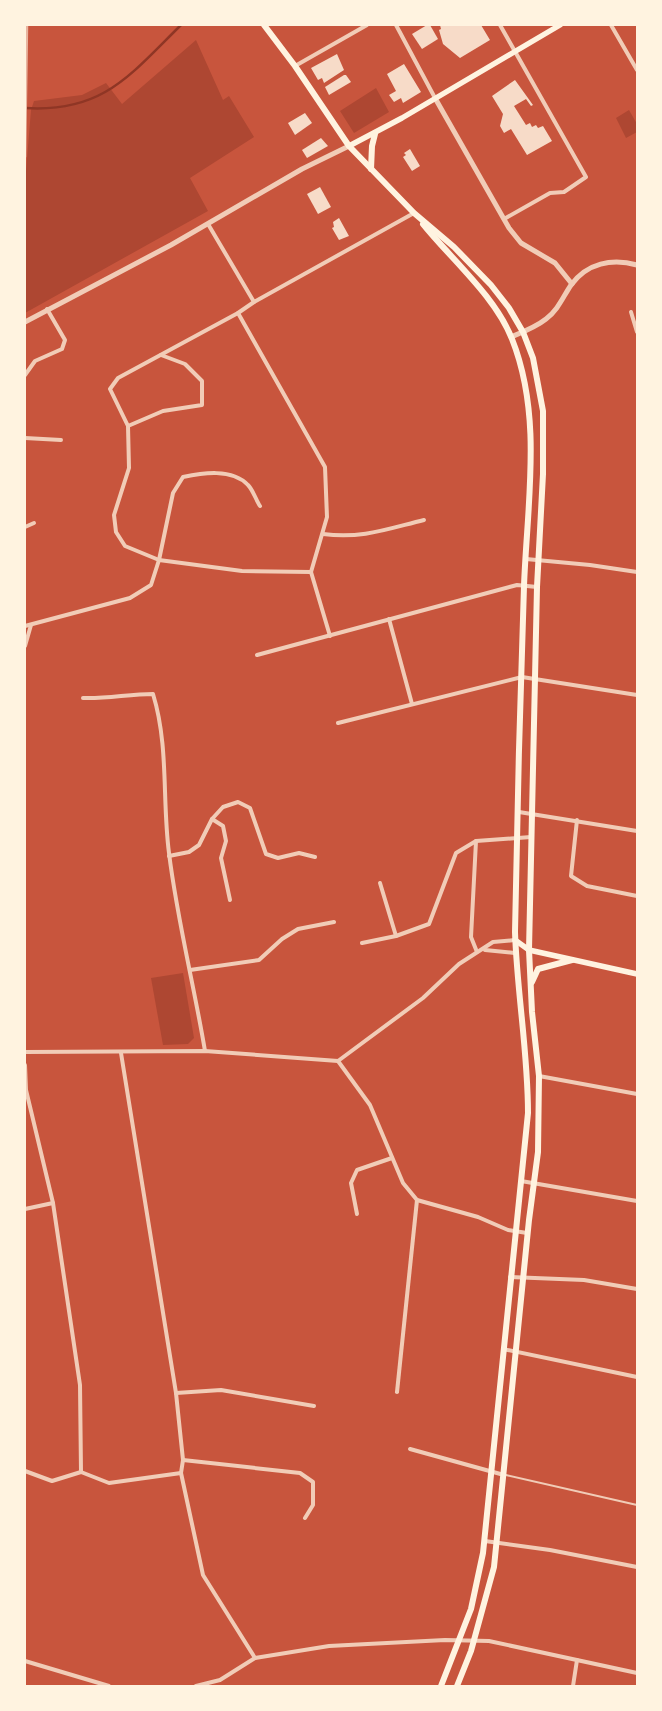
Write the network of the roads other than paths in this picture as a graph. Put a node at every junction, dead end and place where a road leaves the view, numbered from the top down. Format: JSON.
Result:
{"nodes":[{"id":1,"x":264,"y":25,"type":"edge"},
{"id":2,"x":367,"y":25,"type":"edge"},
{"id":3,"x":396,"y":25,"type":"edge"},
{"id":4,"x":500,"y":25,"type":"edge"},
{"id":5,"x":560,"y":25,"type":"edge"},
{"id":6,"x":611,"y":25,"type":"edge"},
{"id":7,"x":515,"y":51,"type":"junction"},
{"id":8,"x":295,"y":66,"type":"junction"},
{"id":9,"x":637,"y":70,"type":"edge"},
{"id":10,"x":435,"y":98,"type":"junction"},
{"id":11,"x":375,"y":134,"type":"junction"},
{"id":12,"x":348,"y":146,"type":"junction"},
{"id":13,"x":371,"y":169,"type":"junction"},
{"id":14,"x":414,"y":213,"type":"junction"},
{"id":15,"x":504,"y":219,"type":"junction"},
{"id":16,"x":208,"y":224,"type":"junction"},
{"id":17,"x":637,"y":264,"type":"edge"},
{"id":18,"x":572,"y":284,"type":"junction"},
{"id":19,"x":254,"y":302,"type":"junction"},
{"id":20,"x":48,"y":309,"type":"junction"},
{"id":21,"x":631,"y":312,"type":"dead end"},
{"id":22,"x":238,"y":313,"type":"junction"},
{"id":23,"x":25,"y":322,"type":"edge"},
{"id":24,"x":523,"y":332,"type":"junction"},
{"id":25,"x":637,"y":332,"type":"edge"},
{"id":26,"x":511,"y":337,"type":"junction"},
{"id":27,"x":161,"y":355,"type":"junction"},
{"id":28,"x":25,"y":375,"type":"edge"},
{"id":29,"x":128,"y":426,"type":"junction"},
{"id":30,"x":25,"y":438,"type":"edge"},
{"id":31,"x":61,"y":440,"type":"dead end"},
{"id":32,"x":260,"y":506,"type":"dead end"},
{"id":33,"x":424,"y":520,"type":"dead end"},
{"id":34,"x":34,"y":523,"type":"dead end"},
{"id":35,"x":25,"y":527,"type":"edge"},
{"id":36,"x":323,"y":534,"type":"junction"},
{"id":37,"x":526,"y":559,"type":"junction"},
{"id":38,"x":159,"y":560,"type":"junction"},
{"id":39,"x":538,"y":560,"type":"junction"},
{"id":40,"x":311,"y":572,"type":"junction"},
{"id":41,"x":637,"y":572,"type":"edge"},
{"id":42,"x":524,"y":585,"type":"junction"},
{"id":43,"x":536,"y":587,"type":"junction"},
{"id":44,"x":388,"y":619,"type":"junction"},
{"id":45,"x":31,"y":625,"type":"junction"},
{"id":46,"x":25,"y":626,"type":"edge"},
{"id":47,"x":330,"y":636,"type":"junction"},
{"id":48,"x":25,"y":646,"type":"edge"},
{"id":49,"x":257,"y":655,"type":"dead end"},
{"id":50,"x":522,"y":677,"type":"junction"},
{"id":51,"x":534,"y":678,"type":"junction"},
{"id":52,"x":637,"y":695,"type":"edge"},
{"id":53,"x":83,"y":698,"type":"dead end"},
{"id":54,"x":412,"y":704,"type":"junction"},
{"id":55,"x":338,"y":723,"type":"dead end"},
{"id":56,"x":519,"y":812,"type":"junction"},
{"id":57,"x":532,"y":813,"type":"junction"},
{"id":58,"x":212,"y":819,"type":"junction"},
{"id":59,"x":577,"y":820,"type":"junction"},
{"id":60,"x":637,"y":831,"type":"edge"},
{"id":61,"x":517,"y":837,"type":"junction"},
{"id":62,"x":531,"y":837,"type":"junction"},
{"id":63,"x":476,"y":841,"type":"junction"},
{"id":64,"x":169,"y":856,"type":"junction"},
{"id":65,"x":315,"y":857,"type":"dead end"},
{"id":66,"x":380,"y":883,"type":"dead end"},
{"id":67,"x":637,"y":896,"type":"edge"},
{"id":68,"x":230,"y":900,"type":"dead end"},
{"id":69,"x":334,"y":922,"type":"dead end"},
{"id":70,"x":396,"y":936,"type":"junction"},
{"id":71,"x":515,"y":940,"type":"junction"},
{"id":72,"x":362,"y":943,"type":"dead end"},
{"id":73,"x":485,"y":950,"type":"junction"},
{"id":74,"x":529,"y":950,"type":"junction"},
{"id":75,"x":477,"y":952,"type":"junction"},
{"id":76,"x":515,"y":953,"type":"junction"},
{"id":77,"x":572,"y":960,"type":"junction"},
{"id":78,"x":190,"y":970,"type":"junction"},
{"id":79,"x":637,"y":974,"type":"edge"},
{"id":80,"x":530,"y":988,"type":"junction"},
{"id":81,"x":205,"y":1051,"type":"junction"},
{"id":82,"x":25,"y":1052,"type":"edge"},
{"id":83,"x":121,"y":1053,"type":"junction"},
{"id":84,"x":338,"y":1061,"type":"junction"},
{"id":85,"x":25,"y":1064,"type":"edge"},
{"id":86,"x":539,"y":1076,"type":"junction"},
{"id":87,"x":637,"y":1094,"type":"edge"},
{"id":88,"x":392,"y":1158,"type":"junction"},
{"id":89,"x":520,"y":1181,"type":"junction"},
{"id":90,"x":534,"y":1183,"type":"junction"},
{"id":91,"x":417,"y":1200,"type":"junction"},
{"id":92,"x":637,"y":1201,"type":"edge"},
{"id":93,"x":53,"y":1203,"type":"junction"},
{"id":94,"x":25,"y":1209,"type":"edge"},
{"id":95,"x":357,"y":1214,"type":"dead end"},
{"id":96,"x":515,"y":1232,"type":"junction"},
{"id":97,"x":527,"y":1234,"type":"junction"},
{"id":98,"x":510,"y":1277,"type":"junction"},
{"id":99,"x":523,"y":1278,"type":"junction"},
{"id":100,"x":637,"y":1289,"type":"edge"},
{"id":101,"x":503,"y":1349,"type":"junction"},
{"id":102,"x":516,"y":1351,"type":"junction"},
{"id":103,"x":637,"y":1377,"type":"edge"},
{"id":104,"x":397,"y":1392,"type":"dead end"},
{"id":105,"x":176,"y":1393,"type":"junction"},
{"id":106,"x":314,"y":1406,"type":"dead end"},
{"id":107,"x":410,"y":1449,"type":"dead end"},
{"id":108,"x":182,"y":1460,"type":"junction"},
{"id":109,"x":25,"y":1471,"type":"edge"},
{"id":110,"x":81,"y":1472,"type":"junction"},
{"id":111,"x":492,"y":1472,"type":"junction"},
{"id":112,"x":182,"y":1473,"type":"junction"},
{"id":113,"x":504,"y":1475,"type":"junction"},
{"id":114,"x":637,"y":1505,"type":"edge"},
{"id":115,"x":305,"y":1518,"type":"dead end"},
{"id":116,"x":485,"y":1541,"type":"junction"},
{"id":117,"x":498,"y":1543,"type":"junction"},
{"id":118,"x":637,"y":1567,"type":"edge"},
{"id":119,"x":474,"y":1640,"type":"junction"},
{"id":120,"x":460,"y":1641,"type":"junction"},
{"id":121,"x":254,"y":1658,"type":"junction"},
{"id":122,"x":577,"y":1660,"type":"junction"},
{"id":123,"x":25,"y":1661,"type":"edge"},
{"id":124,"x":637,"y":1673,"type":"edge"},
{"id":125,"x":109,"y":1686,"type":"edge"},
{"id":126,"x":196,"y":1686,"type":"edge"},
{"id":127,"x":441,"y":1686,"type":"edge"},
{"id":128,"x":457,"y":1686,"type":"edge"},
{"id":129,"x":573,"y":1686,"type":"edge"}],
"edges":[{"from":1,"to":8,"type":"main road"},
{"from":2,"to":8,"type":"street"},
{"from":3,"to":10,"type":"street"},
{"from":4,"to":7,"type":"street"},
{"from":5,"to":7,"type":"main road"},
{"from":6,"to":9,"type":"street"},
{"from":7,"to":10,"type":"main road"},
{"from":7,"to":15,"type":"street"},
{"from":8,"to":12,"type":"main road"},
{"from":10,"to":11,"type":"main road"},
{"from":10,"to":15,"type":"street"},
{"from":11,"to":12,"type":"main road"},
{"from":11,"to":13,"type":"main road"},
{"from":12,"to":13,"type":"main road"},
{"from":12,"to":16,"type":"street"},
{"from":13,"to":14,"type":"main road"},
{"from":14,"to":19,"type":"street"},
{"from":14,"to":24,"type":"main road"},
{"from":14,"to":26,"type":"main road"},
{"from":15,"to":18,"type":"street"},
{"from":16,"to":19,"type":"street"},
{"from":16,"to":20,"type":"street"},
{"from":17,"to":18,"type":"street"},
{"from":18,"to":24,"type":"street"},
{"from":19,"to":22,"type":"street"},
{"from":20,"to":23,"type":"street"},
{"from":20,"to":28,"type":"street"},
{"from":21,"to":25,"type":"street"},
{"from":22,"to":27,"type":"street"},
{"from":22,"to":36,"type":"street"},
{"from":24,"to":26,"type":"street"},
{"from":24,"to":39,"type":"main road"},
{"from":26,"to":37,"type":"main road"},
{"from":27,"to":29,"type":"street"},
{"from":27,"to":29,"type":"street"},
{"from":29,"to":38,"type":"street"},
{"from":30,"to":31,"type":"street"},
{"from":32,"to":38,"type":"street"},
{"from":33,"to":36,"type":"street"},
{"from":34,"to":35,"type":"street"},
{"from":36,"to":40,"type":"street"},
{"from":37,"to":39,"type":"street"},
{"from":37,"to":42,"type":"main road"},
{"from":38,"to":40,"type":"street"},
{"from":38,"to":45,"type":"street"},
{"from":39,"to":41,"type":"street"},
{"from":39,"to":43,"type":"main road"},
{"from":40,"to":47,"type":"street"},
{"from":42,"to":43,"type":"street"},
{"from":42,"to":44,"type":"street"},
{"from":42,"to":50,"type":"main road"},
{"from":43,"to":51,"type":"main road"},
{"from":44,"to":47,"type":"street"},
{"from":44,"to":54,"type":"street"},
{"from":45,"to":46,"type":"street"},
{"from":45,"to":48,"type":"street"},
{"from":47,"to":49,"type":"street"},
{"from":50,"to":51,"type":"street"},
{"from":50,"to":54,"type":"street"},
{"from":50,"to":56,"type":"main road"},
{"from":51,"to":52,"type":"street"},
{"from":51,"to":57,"type":"main road"},
{"from":53,"to":64,"type":"street"},
{"from":54,"to":55,"type":"street"},
{"from":56,"to":57,"type":"street"},
{"from":56,"to":61,"type":"main road"},
{"from":57,"to":59,"type":"street"},
{"from":57,"to":62,"type":"main road"},
{"from":58,"to":64,"type":"street"},
{"from":58,"to":65,"type":"street"},
{"from":58,"to":68,"type":"street"},
{"from":59,"to":60,"type":"street"},
{"from":59,"to":67,"type":"street"},
{"from":61,"to":62,"type":"street"},
{"from":61,"to":63,"type":"street"},
{"from":61,"to":71,"type":"main road"},
{"from":62,"to":74,"type":"main road"},
{"from":63,"to":70,"type":"street"},
{"from":63,"to":75,"type":"street"},
{"from":64,"to":78,"type":"street"},
{"from":66,"to":70,"type":"street"},
{"from":69,"to":78,"type":"street"},
{"from":70,"to":72,"type":"street"},
{"from":71,"to":73,"type":"street"},
{"from":71,"to":74,"type":"main road"},
{"from":71,"to":76,"type":"main road"},
{"from":73,"to":75,"type":"street"},
{"from":73,"to":76,"type":"street"},
{"from":74,"to":76,"type":"main road"},
{"from":74,"to":77,"type":"main road"},
{"from":74,"to":80,"type":"main road"},
{"from":75,"to":84,"type":"street"},
{"from":76,"to":89,"type":"main road"},
{"from":77,"to":79,"type":"main road"},
{"from":77,"to":80,"type":"main road"},
{"from":78,"to":81,"type":"street"},
{"from":80,"to":86,"type":"main road"},
{"from":81,"to":83,"type":"street"},
{"from":81,"to":84,"type":"street"},
{"from":82,"to":83,"type":"street"},
{"from":83,"to":105,"type":"street"},
{"from":84,"to":88,"type":"street"},
{"from":85,"to":93,"type":"street"},
{"from":86,"to":87,"type":"street"},
{"from":86,"to":90,"type":"main road"},
{"from":88,"to":91,"type":"street"},
{"from":88,"to":95,"type":"street"},
{"from":89,"to":90,"type":"street"},
{"from":89,"to":96,"type":"main road"},
{"from":90,"to":92,"type":"street"},
{"from":90,"to":97,"type":"main road"},
{"from":91,"to":96,"type":"street"},
{"from":91,"to":104,"type":"street"},
{"from":93,"to":94,"type":"street"},
{"from":93,"to":110,"type":"street"},
{"from":96,"to":97,"type":"street"},
{"from":96,"to":98,"type":"main road"},
{"from":97,"to":99,"type":"main road"},
{"from":98,"to":99,"type":"street"},
{"from":98,"to":101,"type":"main road"},
{"from":99,"to":100,"type":"street"},
{"from":99,"to":102,"type":"main road"},
{"from":101,"to":102,"type":"street"},
{"from":101,"to":111,"type":"main road"},
{"from":102,"to":103,"type":"street"},
{"from":102,"to":113,"type":"main road"},
{"from":105,"to":106,"type":"street"},
{"from":105,"to":108,"type":"street"},
{"from":107,"to":111,"type":"street"},
{"from":108,"to":112,"type":"street"},
{"from":108,"to":115,"type":"street"},
{"from":109,"to":110,"type":"street"},
{"from":110,"to":112,"type":"street"},
{"from":111,"to":113,"type":"street"},
{"from":111,"to":116,"type":"main road"},
{"from":112,"to":121,"type":"street"},
{"from":113,"to":114,"type":"lane"},
{"from":113,"to":117,"type":"main road"},
{"from":116,"to":117,"type":"street"},
{"from":116,"to":120,"type":"main road"},
{"from":117,"to":118,"type":"street"},
{"from":117,"to":119,"type":"main road"},
{"from":119,"to":120,"type":"street"},
{"from":119,"to":122,"type":"street"},
{"from":119,"to":128,"type":"main road"},
{"from":120,"to":121,"type":"street"},
{"from":120,"to":127,"type":"main road"},
{"from":121,"to":126,"type":"street"},
{"from":122,"to":124,"type":"street"},
{"from":122,"to":129,"type":"street"},
{"from":123,"to":125,"type":"street"}]}
